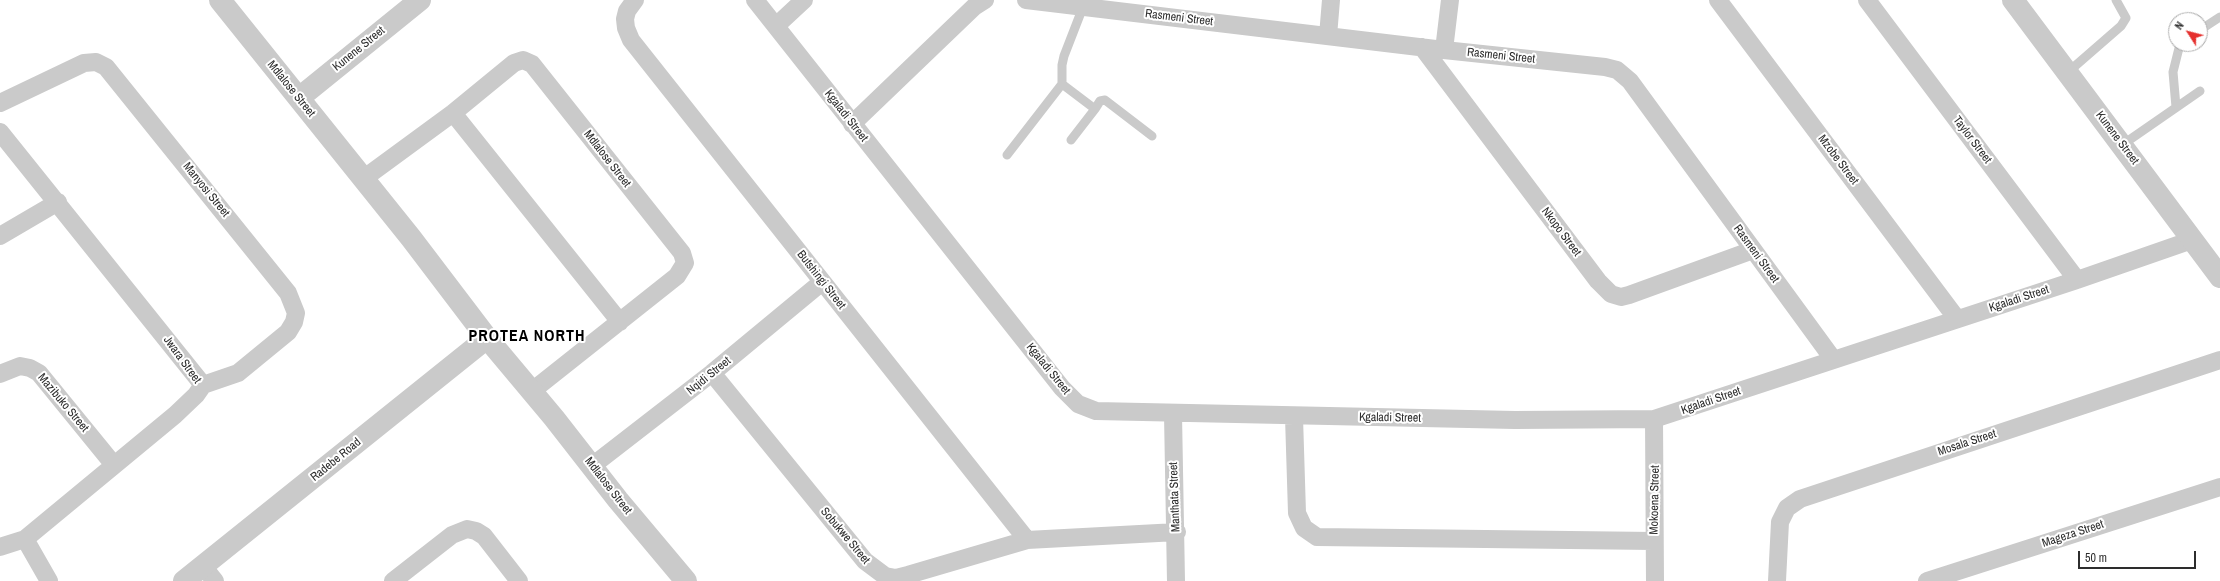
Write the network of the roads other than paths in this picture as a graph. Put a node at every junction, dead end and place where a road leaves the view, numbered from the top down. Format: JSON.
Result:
{"nodes":[{"id":1,"x":220,"y":0,"type":"edge"},
{"id":2,"x":420,"y":0,"type":"edge"},
{"id":3,"x":635,"y":0,"type":"edge"},
{"id":4,"x":755,"y":0,"type":"edge"},
{"id":5,"x":804,"y":0,"type":"edge"},
{"id":6,"x":985,"y":0,"type":"edge"},
{"id":7,"x":1026,"y":0,"type":"edge"},
{"id":8,"x":1331,"y":0,"type":"edge"},
{"id":9,"x":1450,"y":0,"type":"edge"},
{"id":10,"x":1718,"y":0,"type":"edge"},
{"id":11,"x":1866,"y":0,"type":"edge"},
{"id":12,"x":2013,"y":0,"type":"edge"},
{"id":13,"x":2116,"y":0,"type":"edge"},
{"id":14,"x":1083,"y":7,"type":"junction"},
{"id":15,"x":2220,"y":18,"type":"edge"},
{"id":16,"x":2208,"y":25,"type":"edge"},
{"id":17,"x":776,"y":26,"type":"junction"},
{"id":18,"x":1328,"y":36,"type":"junction"},
{"id":19,"x":1422,"y":47,"type":"junction"},
{"id":20,"x":1444,"y":50,"type":"junction"},
{"id":21,"x":2178,"y":52,"type":"edge"},
{"id":22,"x":2067,"y":73,"type":"junction"},
{"id":23,"x":1062,"y":84,"type":"junction"},
{"id":24,"x":2200,"y":92,"type":"dead end"},
{"id":25,"x":299,"y":98,"type":"junction"},
{"id":26,"x":0,"y":103,"type":"edge"},
{"id":27,"x":2176,"y":107,"type":"junction"},
{"id":28,"x":1095,"y":109,"type":"junction"},
{"id":29,"x":453,"y":113,"type":"junction"},
{"id":30,"x":852,"y":124,"type":"junction"},
{"id":31,"x":0,"y":132,"type":"edge"},
{"id":32,"x":1152,"y":136,"type":"dead end"},
{"id":33,"x":1070,"y":140,"type":"dead end"},
{"id":34,"x":2122,"y":145,"type":"junction"},
{"id":35,"x":1006,"y":154,"type":"dead end"},
{"id":36,"x":363,"y":179,"type":"junction"},
{"id":37,"x":58,"y":202,"type":"junction"},
{"id":38,"x":0,"y":236,"type":"edge"},
{"id":39,"x":2192,"y":240,"type":"junction"},
{"id":40,"x":1753,"y":250,"type":"junction"},
{"id":41,"x":2220,"y":277,"type":"edge"},
{"id":42,"x":2077,"y":280,"type":"junction"},
{"id":43,"x":822,"y":282,"type":"junction"},
{"id":44,"x":1957,"y":319,"type":"junction"},
{"id":45,"x":620,"y":322,"type":"junction"},
{"id":46,"x":487,"y":338,"type":"junction"},
{"id":47,"x":1833,"y":359,"type":"junction"},
{"id":48,"x":2220,"y":360,"type":"edge"},
{"id":49,"x":712,"y":373,"type":"junction"},
{"id":50,"x":0,"y":374,"type":"edge"},
{"id":51,"x":203,"y":385,"type":"junction"},
{"id":52,"x":532,"y":391,"type":"junction"},
{"id":53,"x":1173,"y":414,"type":"junction"},
{"id":54,"x":1294,"y":417,"type":"junction"},
{"id":55,"x":1654,"y":419,"type":"junction"},
{"id":56,"x":114,"y":465,"type":"junction"},
{"id":57,"x":592,"y":466,"type":"junction"},
{"id":58,"x":2220,"y":486,"type":"edge"},
{"id":59,"x":1176,"y":532,"type":"junction"},
{"id":60,"x":25,"y":539,"type":"junction"},
{"id":61,"x":1027,"y":540,"type":"junction"},
{"id":62,"x":1654,"y":540,"type":"junction"},
{"id":63,"x":0,"y":547,"type":"edge"},
{"id":64,"x":209,"y":573,"type":"edge"},
{"id":65,"x":49,"y":581,"type":"edge"},
{"id":66,"x":184,"y":581,"type":"edge"},
{"id":67,"x":393,"y":581,"type":"edge"},
{"id":68,"x":519,"y":581,"type":"edge"},
{"id":69,"x":686,"y":581,"type":"edge"},
{"id":70,"x":1176,"y":581,"type":"edge"},
{"id":71,"x":1655,"y":581,"type":"edge"},
{"id":72,"x":1777,"y":581,"type":"edge"},
{"id":73,"x":1927,"y":581,"type":"edge"}],
"edges":[{"from":1,"to":25,"type":"street","name":"Mdlalose Street"},
{"from":2,"to":25,"type":"street","name":"Kunene Street"},
{"from":3,"to":43,"type":"street","name":"Butshingi Street"},
{"from":4,"to":17,"type":"street","name":"Kgaladi Street"},
{"from":5,"to":17,"type":"street"},
{"from":6,"to":30,"type":"street"},
{"from":7,"to":14,"type":"street","name":"Rasmeni Street"},
{"from":8,"to":18,"type":"street"},
{"from":9,"to":20,"type":"street"},
{"from":10,"to":44,"type":"street","name":"Mzobe Street"},
{"from":11,"to":42,"type":"street","name":"Taylor Street"},
{"from":12,"to":22,"type":"street","name":"Kunene Street"},
{"from":13,"to":22,"type":"lane"},
{"from":14,"to":18,"type":"street","name":"Rasmeni Street"},
{"from":14,"to":23,"type":"lane"},
{"from":15,"to":16,"type":"lane"},
{"from":17,"to":30,"type":"street","name":"Kgaladi Street"},
{"from":18,"to":19,"type":"street","name":"Rasmeni Street"},
{"from":19,"to":20,"type":"street","name":"Rasmeni Street"},
{"from":19,"to":40,"type":"street","name":"Nkopo Street"},
{"from":20,"to":40,"type":"street","name":"Rasmeni Street"},
{"from":21,"to":27,"type":"lane"},
{"from":22,"to":34,"type":"street","name":"Kunene Street"},
{"from":23,"to":28,"type":"lane"},
{"from":23,"to":35,"type":"lane"},
{"from":24,"to":27,"type":"lane"},
{"from":25,"to":36,"type":"street","name":"Mdlalose Street"},
{"from":26,"to":51,"type":"street","name":"Manyosi Street"},
{"from":27,"to":34,"type":"lane"},
{"from":28,"to":32,"type":"lane"},
{"from":28,"to":33,"type":"lane"},
{"from":29,"to":36,"type":"street","name":"Mdlalose Street"},
{"from":29,"to":45,"type":"street"},
{"from":29,"to":45,"type":"street","name":"Mdlalose Street"},
{"from":30,"to":53,"type":"street","name":"Kgaladi Street"},
{"from":31,"to":37,"type":"street","name":"Jwara Street"},
{"from":34,"to":39,"type":"street","name":"Kunene Street"},
{"from":36,"to":46,"type":"street","name":"Mdlalose Street"},
{"from":37,"to":38,"type":"street"},
{"from":37,"to":51,"type":"street","name":"Jwara Street"},
{"from":39,"to":41,"type":"street","name":"Kunene Street"},
{"from":39,"to":42,"type":"street","name":"Kgaladi Street"},
{"from":40,"to":47,"type":"street","name":"Rasmeni Street"},
{"from":42,"to":44,"type":"street","name":"Kgaladi Street"},
{"from":43,"to":49,"type":"street","name":"Nqidi Street"},
{"from":43,"to":61,"type":"street","name":"Butshingi Street"},
{"from":44,"to":47,"type":"street","name":"Kgaladi Street"},
{"from":45,"to":52,"type":"street","name":"Mdlalose Street"},
{"from":46,"to":52,"type":"street","name":"Mdlalose Street"},
{"from":46,"to":64,"type":"street","name":"Radebe Road"},
{"from":47,"to":55,"type":"street","name":"Kgaladi Street"},
{"from":48,"to":72,"type":"street","name":"Mosala Street"},
{"from":49,"to":57,"type":"street","name":"Nqidi Street"},
{"from":49,"to":61,"type":"street","name":"Sobukwe Street"},
{"from":50,"to":56,"type":"street","name":"Mazibuko Street"},
{"from":51,"to":56,"type":"street","name":"Jwara Street"},
{"from":52,"to":57,"type":"street","name":"Mdlalose Street"},
{"from":53,"to":54,"type":"street","name":"Kgaladi Street"},
{"from":53,"to":59,"type":"street","name":"Manthata Street"},
{"from":54,"to":55,"type":"street","name":"Kgaladi Street"},
{"from":54,"to":62,"type":"street"},
{"from":55,"to":62,"type":"street","name":"Mokoena Street"},
{"from":56,"to":60,"type":"street","name":"Jwara Street"},
{"from":57,"to":69,"type":"street","name":"Mdlalose Street"},
{"from":58,"to":73,"type":"street","name":"Mageza Street"},
{"from":59,"to":61,"type":"street","name":"Sobukwe Street"},
{"from":59,"to":70,"type":"street","name":"Manthata Street"},
{"from":60,"to":63,"type":"street","name":"Jwara Street"},
{"from":60,"to":65,"type":"street"},
{"from":62,"to":71,"type":"street","name":"Mokoena Street"},
{"from":64,"to":66,"type":"street","name":"Radebe Road"},
{"from":67,"to":68,"type":"street"}]}
